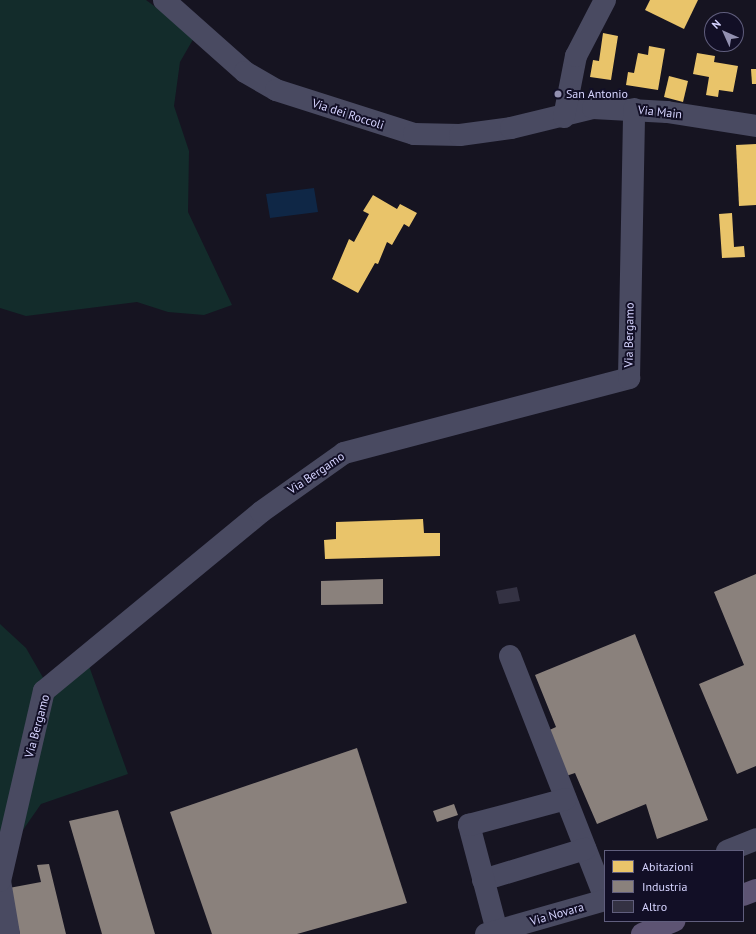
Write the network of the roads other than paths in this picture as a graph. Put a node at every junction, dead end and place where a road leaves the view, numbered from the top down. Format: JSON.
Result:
{"nodes":[{"id":1,"x":164,"y":0,"type":"edge"},
{"id":2,"x":605,"y":0,"type":"edge"},
{"id":3,"x":634,"y":109,"type":"junction"},
{"id":4,"x":564,"y":117,"type":"junction"},
{"id":5,"x":756,"y":126,"type":"edge"},
{"id":6,"x":510,"y":656,"type":"dead end"},
{"id":7,"x":566,"y":799,"type":"junction"},
{"id":8,"x":756,"y":839,"type":"edge"},
{"id":9,"x":585,"y":849,"type":"junction"},
{"id":10,"x":729,"y":850,"type":"edge"},
{"id":11,"x":483,"y":880,"type":"junction"},
{"id":12,"x":756,"y":890,"type":"edge"},
{"id":13,"x":744,"y":895,"type":"edge"},
{"id":14,"x":604,"y":897,"type":"edge"},
{"id":15,"x":604,"y":900,"type":"edge"},
{"id":16,"x":673,"y":922,"type":"edge"},
{"id":17,"x":491,"y":932,"type":"edge"},
{"id":18,"x":9,"y":934,"type":"edge"},
{"id":19,"x":642,"y":934,"type":"edge"}],
"edges":[{"from":1,"to":4,"type":"street","name":"Via dei Roccoli"},
{"from":2,"to":4,"type":"street"},
{"from":3,"to":4,"type":"street","name":"Via Main"},
{"from":3,"to":5,"type":"street","name":"Via Main"},
{"from":3,"to":18,"type":"street","name":"Via Bergamo"},
{"from":6,"to":7,"type":"street"},
{"from":7,"to":9,"type":"street"},
{"from":7,"to":11,"type":"street"},
{"from":8,"to":10,"type":"street"},
{"from":9,"to":11,"type":"street"},
{"from":9,"to":14,"type":"street"},
{"from":11,"to":17,"type":"street"},
{"from":12,"to":13,"type":"main road"},
{"from":15,"to":17,"type":"street","name":"Via Novara"},
{"from":16,"to":19,"type":"main road"}]}
